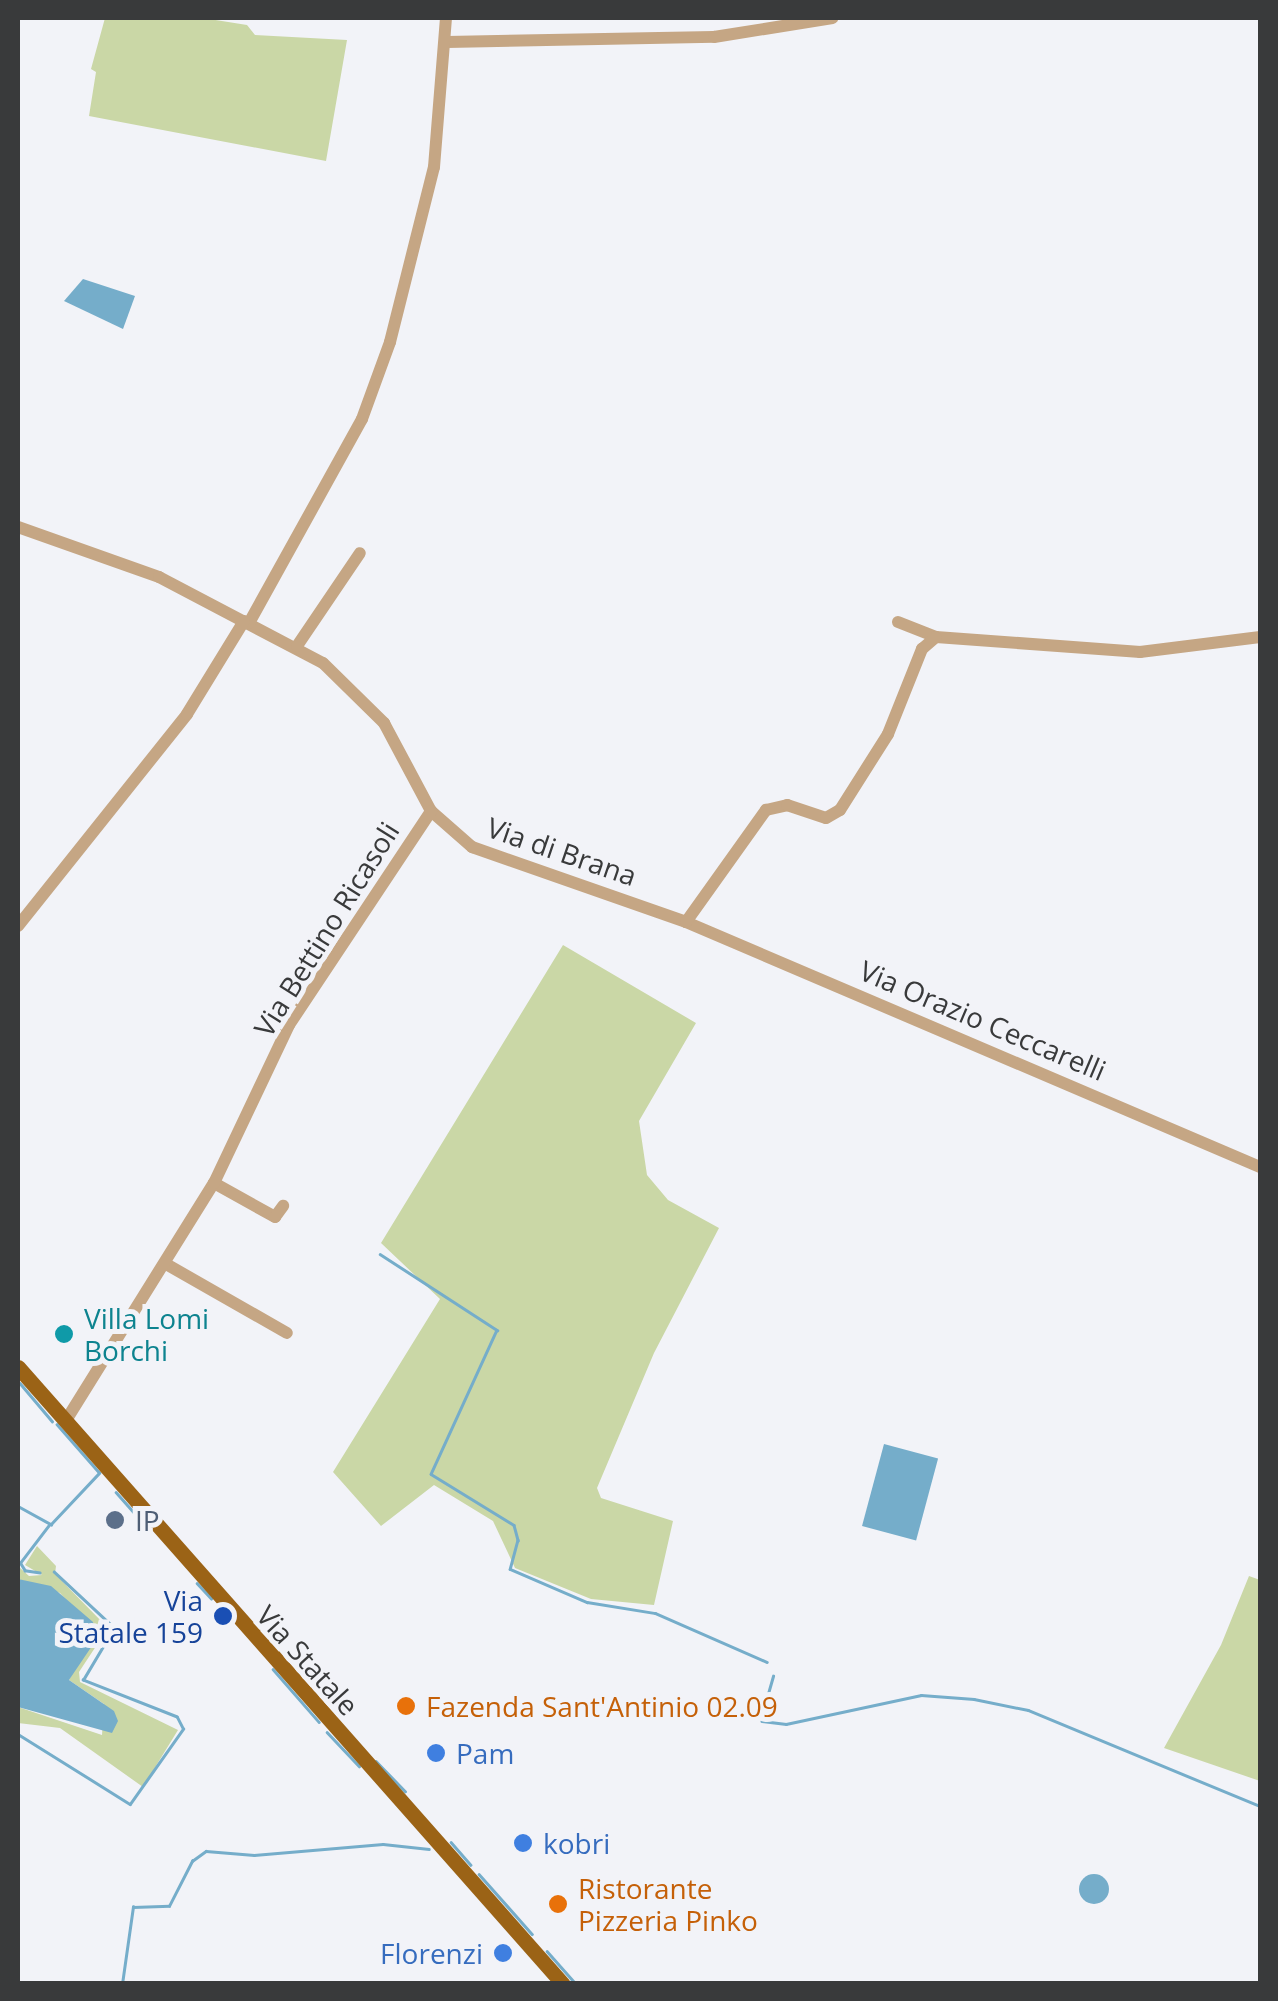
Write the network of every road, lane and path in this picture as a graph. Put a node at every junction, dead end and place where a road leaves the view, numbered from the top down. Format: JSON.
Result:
{"nodes":[{"id":1,"x":446,"y":18,"type":"edge"},
{"id":2,"x":832,"y":18,"type":"edge"},
{"id":3,"x":447,"y":42,"type":"junction"},
{"id":4,"x":18,"y":527,"type":"edge"},
{"id":5,"x":360,"y":553,"type":"dead end"},
{"id":6,"x":247,"y":622,"type":"junction"},
{"id":7,"x":898,"y":622,"type":"dead end"},
{"id":8,"x":936,"y":637,"type":"junction"},
{"id":9,"x":1260,"y":638,"type":"edge"},
{"id":10,"x":297,"y":646,"type":"junction"},
{"id":11,"x":430,"y":811,"type":"junction"},
{"id":12,"x":686,"y":922,"type":"junction"},
{"id":13,"x":18,"y":926,"type":"edge"},
{"id":14,"x":1260,"y":1166,"type":"edge"},
{"id":15,"x":214,"y":1183,"type":"junction"},
{"id":16,"x":283,"y":1206,"type":"dead end"},
{"id":17,"x":166,"y":1264,"type":"junction"},
{"id":18,"x":287,"y":1333,"type":"dead end"},
{"id":19,"x":18,"y":1367,"type":"edge"},
{"id":20,"x":65,"y":1422,"type":"junction"},
{"id":21,"x":556,"y":1980,"type":"edge"}],
"edges":[{"from":1,"to":3,"type":"street"},
{"from":2,"to":3,"type":"street"},
{"from":3,"to":6,"type":"street"},
{"from":4,"to":6,"type":"street","name":"Via di Brana"},
{"from":5,"to":10,"type":"street"},
{"from":6,"to":10,"type":"street","name":"Via di Brana"},
{"from":6,"to":13,"type":"street"},
{"from":7,"to":8,"type":"street"},
{"from":8,"to":9,"type":"street"},
{"from":8,"to":12,"type":"street"},
{"from":10,"to":11,"type":"street","name":"Via di Brana"},
{"from":11,"to":12,"type":"street","name":"Via di Brana"},
{"from":11,"to":15,"type":"street","name":"Via Bettino Ricasoli"},
{"from":12,"to":14,"type":"street","name":"Via Orazio Ceccarelli"},
{"from":15,"to":16,"type":"street"},
{"from":15,"to":17,"type":"street","name":"Via Bettino Ricasoli"},
{"from":17,"to":18,"type":"street"},
{"from":17,"to":20,"type":"street","name":"Via Bettino Ricasoli"},
{"from":19,"to":20,"type":"main road","name":"Via Statale"},
{"from":20,"to":21,"type":"main road","name":"Via Statale"}]}
